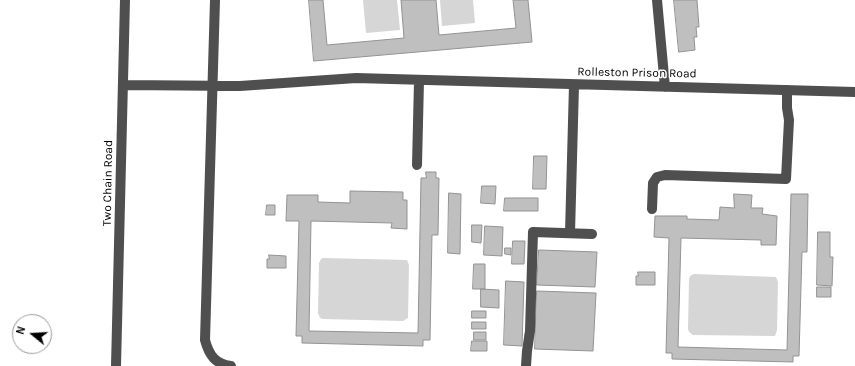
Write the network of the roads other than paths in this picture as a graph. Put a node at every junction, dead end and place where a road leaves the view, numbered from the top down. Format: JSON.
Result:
{"nodes":[{"id":1,"x":125,"y":0,"type":"edge"},
{"id":2,"x":215,"y":0,"type":"edge"},
{"id":3,"x":657,"y":0,"type":"edge"},
{"id":4,"x":419,"y":81,"type":"junction"},
{"id":5,"x":123,"y":84,"type":"junction"},
{"id":6,"x":574,"y":85,"type":"junction"},
{"id":7,"x":213,"y":86,"type":"junction"},
{"id":8,"x":664,"y":86,"type":"junction"},
{"id":9,"x":787,"y":90,"type":"junction"},
{"id":10,"x":855,"y":92,"type":"edge"},
{"id":11,"x":418,"y":165,"type":"dead end"},
{"id":12,"x":652,"y":209,"type":"dead end"},
{"id":13,"x":570,"y":233,"type":"junction"},
{"id":14,"x":592,"y":234,"type":"dead end"},
{"id":15,"x":116,"y":366,"type":"edge"},
{"id":16,"x":231,"y":366,"type":"edge"},
{"id":17,"x":526,"y":366,"type":"edge"}],
"edges":[{"from":1,"to":5,"type":"street","name":"Two Chain Road"},
{"from":2,"to":7,"type":"street"},
{"from":3,"to":8,"type":"street"},
{"from":4,"to":6,"type":"street","name":"Rolleston Prison Road"},
{"from":4,"to":7,"type":"street","name":"Rolleston Prison Road"},
{"from":4,"to":11,"type":"street"},
{"from":5,"to":7,"type":"street","name":"Rolleston Prison Road"},
{"from":5,"to":15,"type":"street","name":"Two Chain Road"},
{"from":6,"to":8,"type":"street","name":"Rolleston Prison Road"},
{"from":6,"to":13,"type":"street"},
{"from":7,"to":16,"type":"street"},
{"from":8,"to":9,"type":"street","name":"Rolleston Prison Road"},
{"from":9,"to":10,"type":"street","name":"Rolleston Prison Road"},
{"from":9,"to":12,"type":"street"},
{"from":13,"to":14,"type":"street"},
{"from":13,"to":17,"type":"street"}]}
